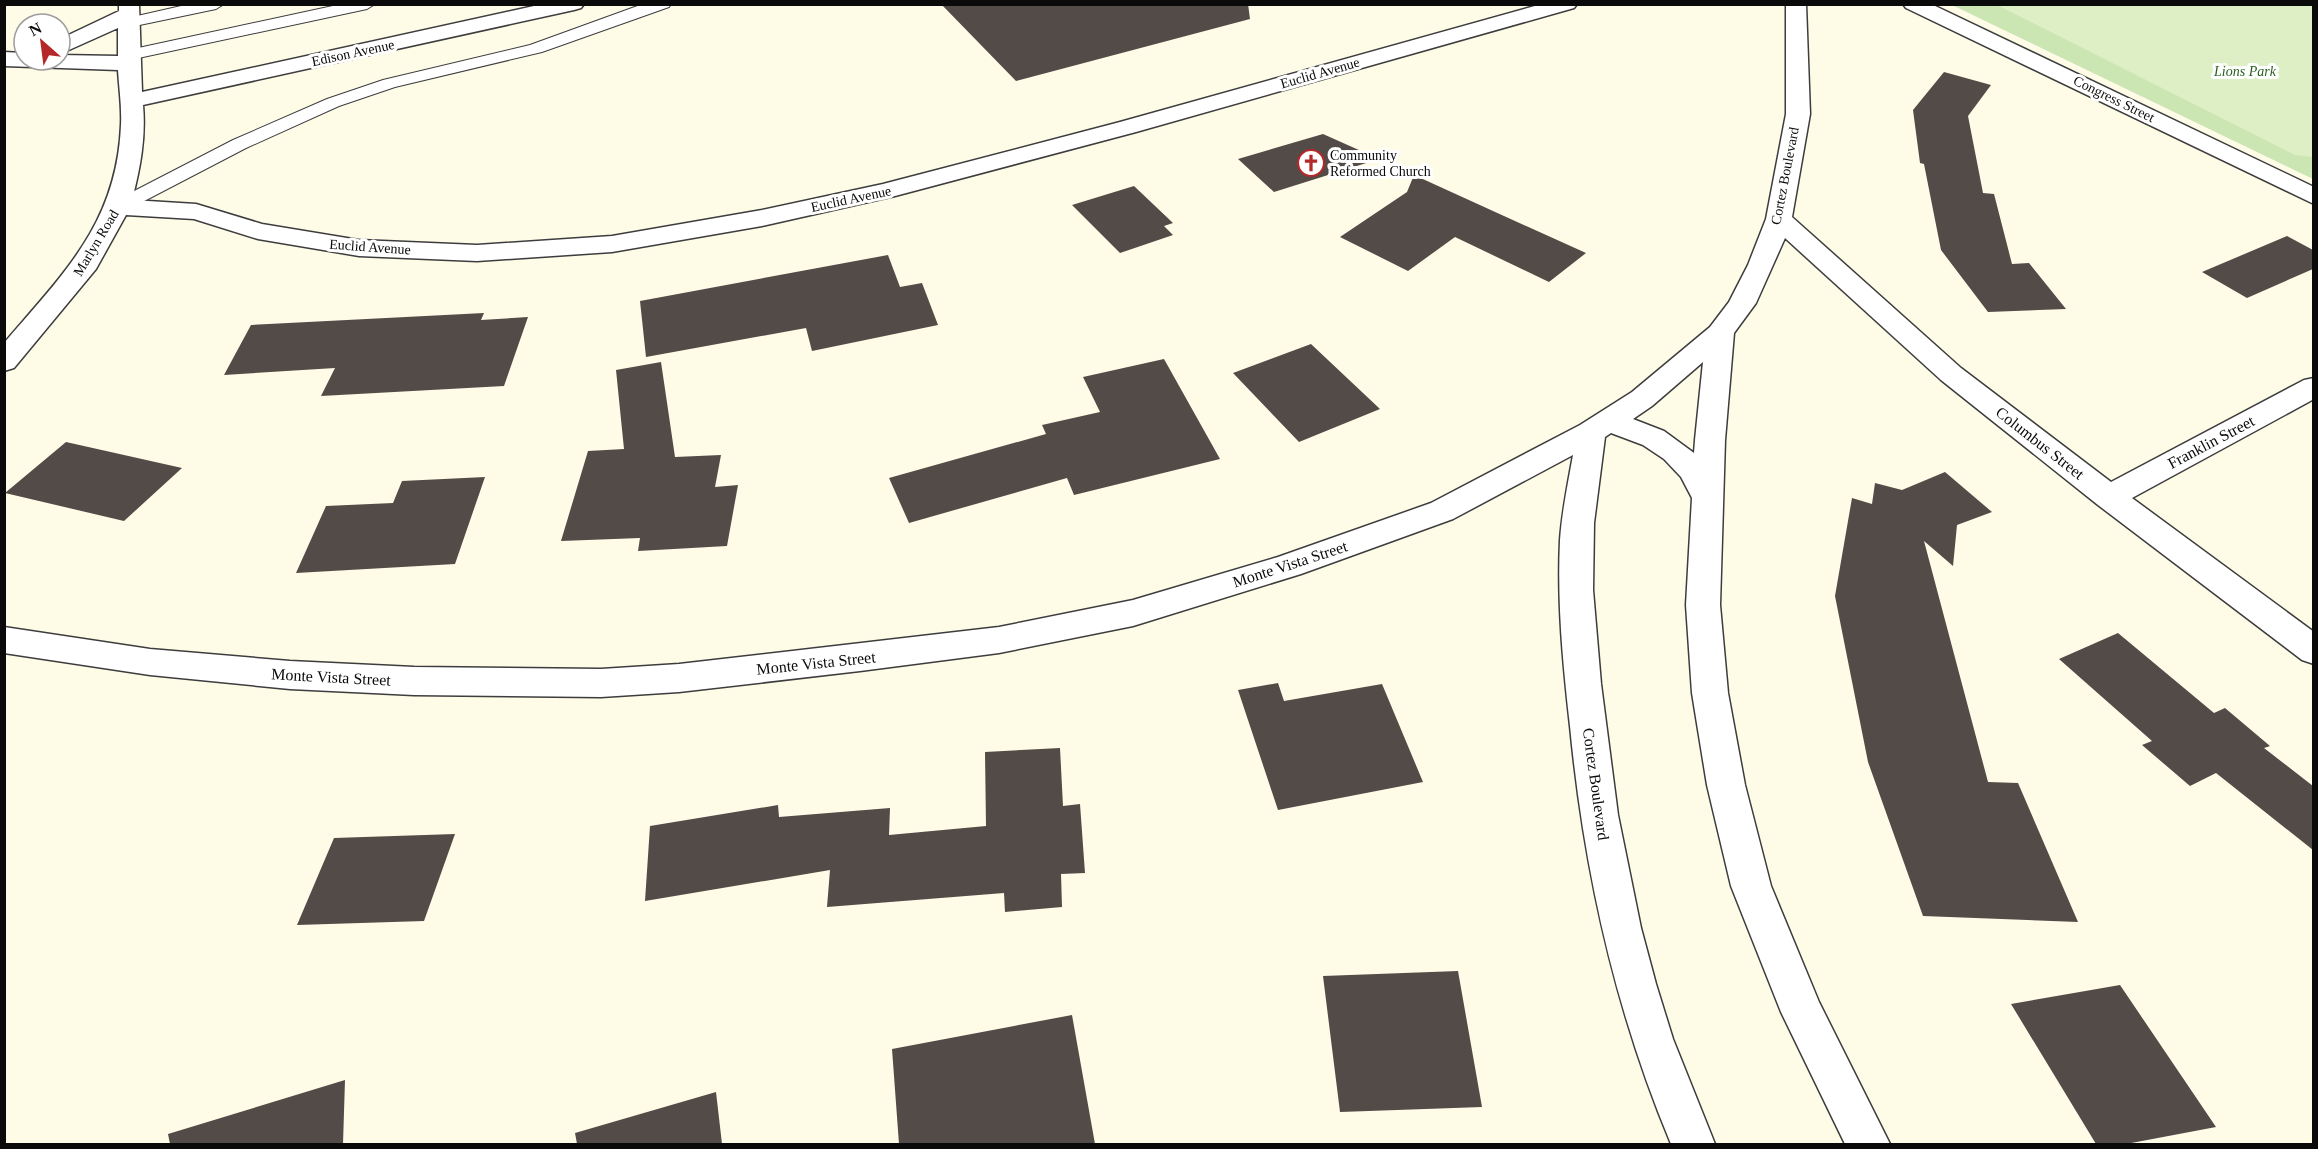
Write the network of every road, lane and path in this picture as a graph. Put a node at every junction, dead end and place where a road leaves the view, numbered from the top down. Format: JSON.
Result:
{"nodes":[{"id":1,"x":216,"y":4,"type":"edge"},
{"id":2,"x":367,"y":4,"type":"edge"},
{"id":3,"x":574,"y":4,"type":"edge"},
{"id":4,"x":663,"y":4,"type":"edge"},
{"id":5,"x":1567,"y":4,"type":"edge"},
{"id":6,"x":1796,"y":4,"type":"edge"},
{"id":7,"x":1913,"y":4,"type":"edge"},
{"id":8,"x":130,"y":14,"type":"edge"},
{"id":9,"x":72,"y":41,"type":"edge"},
{"id":10,"x":129,"y":59,"type":"junction"},
{"id":11,"x":72,"y":62,"type":"edge"},
{"id":12,"x":132,"y":101,"type":"junction"},
{"id":13,"x":2313,"y":197,"type":"edge"},
{"id":14,"x":118,"y":207,"type":"junction"},
{"id":15,"x":1779,"y":219,"type":"junction"},
{"id":16,"x":1720,"y":333,"type":"junction"},
{"id":17,"x":4,"y":362,"type":"edge"},
{"id":18,"x":2313,"y":387,"type":"edge"},
{"id":19,"x":1599,"y":426,"type":"junction"},
{"id":20,"x":2109,"y":497,"type":"junction"},
{"id":21,"x":1708,"y":499,"type":"junction"},
{"id":22,"x":4,"y":639,"type":"edge"},
{"id":23,"x":2313,"y":651,"type":"edge"},
{"id":24,"x":1694,"y":1144,"type":"edge"},
{"id":25,"x":1868,"y":1144,"type":"edge"}],
"edges":[{"from":1,"to":8,"type":"lane"},
{"from":2,"to":10,"type":"lane"},
{"from":3,"to":12,"type":"street","name":"Edison Avenue"},
{"from":4,"to":14,"type":"lane"},
{"from":5,"to":14,"type":"street","name":"Euclid Avenue"},
{"from":6,"to":15,"type":"street","name":"Cortez Boulevard"},
{"from":7,"to":13,"type":"street","name":"Congress Street"},
{"from":8,"to":9,"type":"street"},
{"from":8,"to":10,"type":"street"},
{"from":10,"to":11,"type":"street"},
{"from":10,"to":12,"type":"street"},
{"from":12,"to":14,"type":"street","name":"Marlyn Road"},
{"from":14,"to":17,"type":"street","name":"Marlyn Road"},
{"from":15,"to":16,"type":"street","name":"Cortez Boulevard"},
{"from":15,"to":20,"type":"street","name":"Columbus Street"},
{"from":16,"to":19,"type":"street","name":"Cortez Boulevard"},
{"from":16,"to":21,"type":"street"},
{"from":18,"to":20,"type":"street","name":"Franklin Street"},
{"from":19,"to":21,"type":"street"},
{"from":19,"to":22,"type":"street","name":"Monte Vista Street"},
{"from":19,"to":24,"type":"street","name":"Cortez Boulevard"},
{"from":20,"to":23,"type":"street","name":"Columbus Street"},
{"from":21,"to":25,"type":"street"}]}
